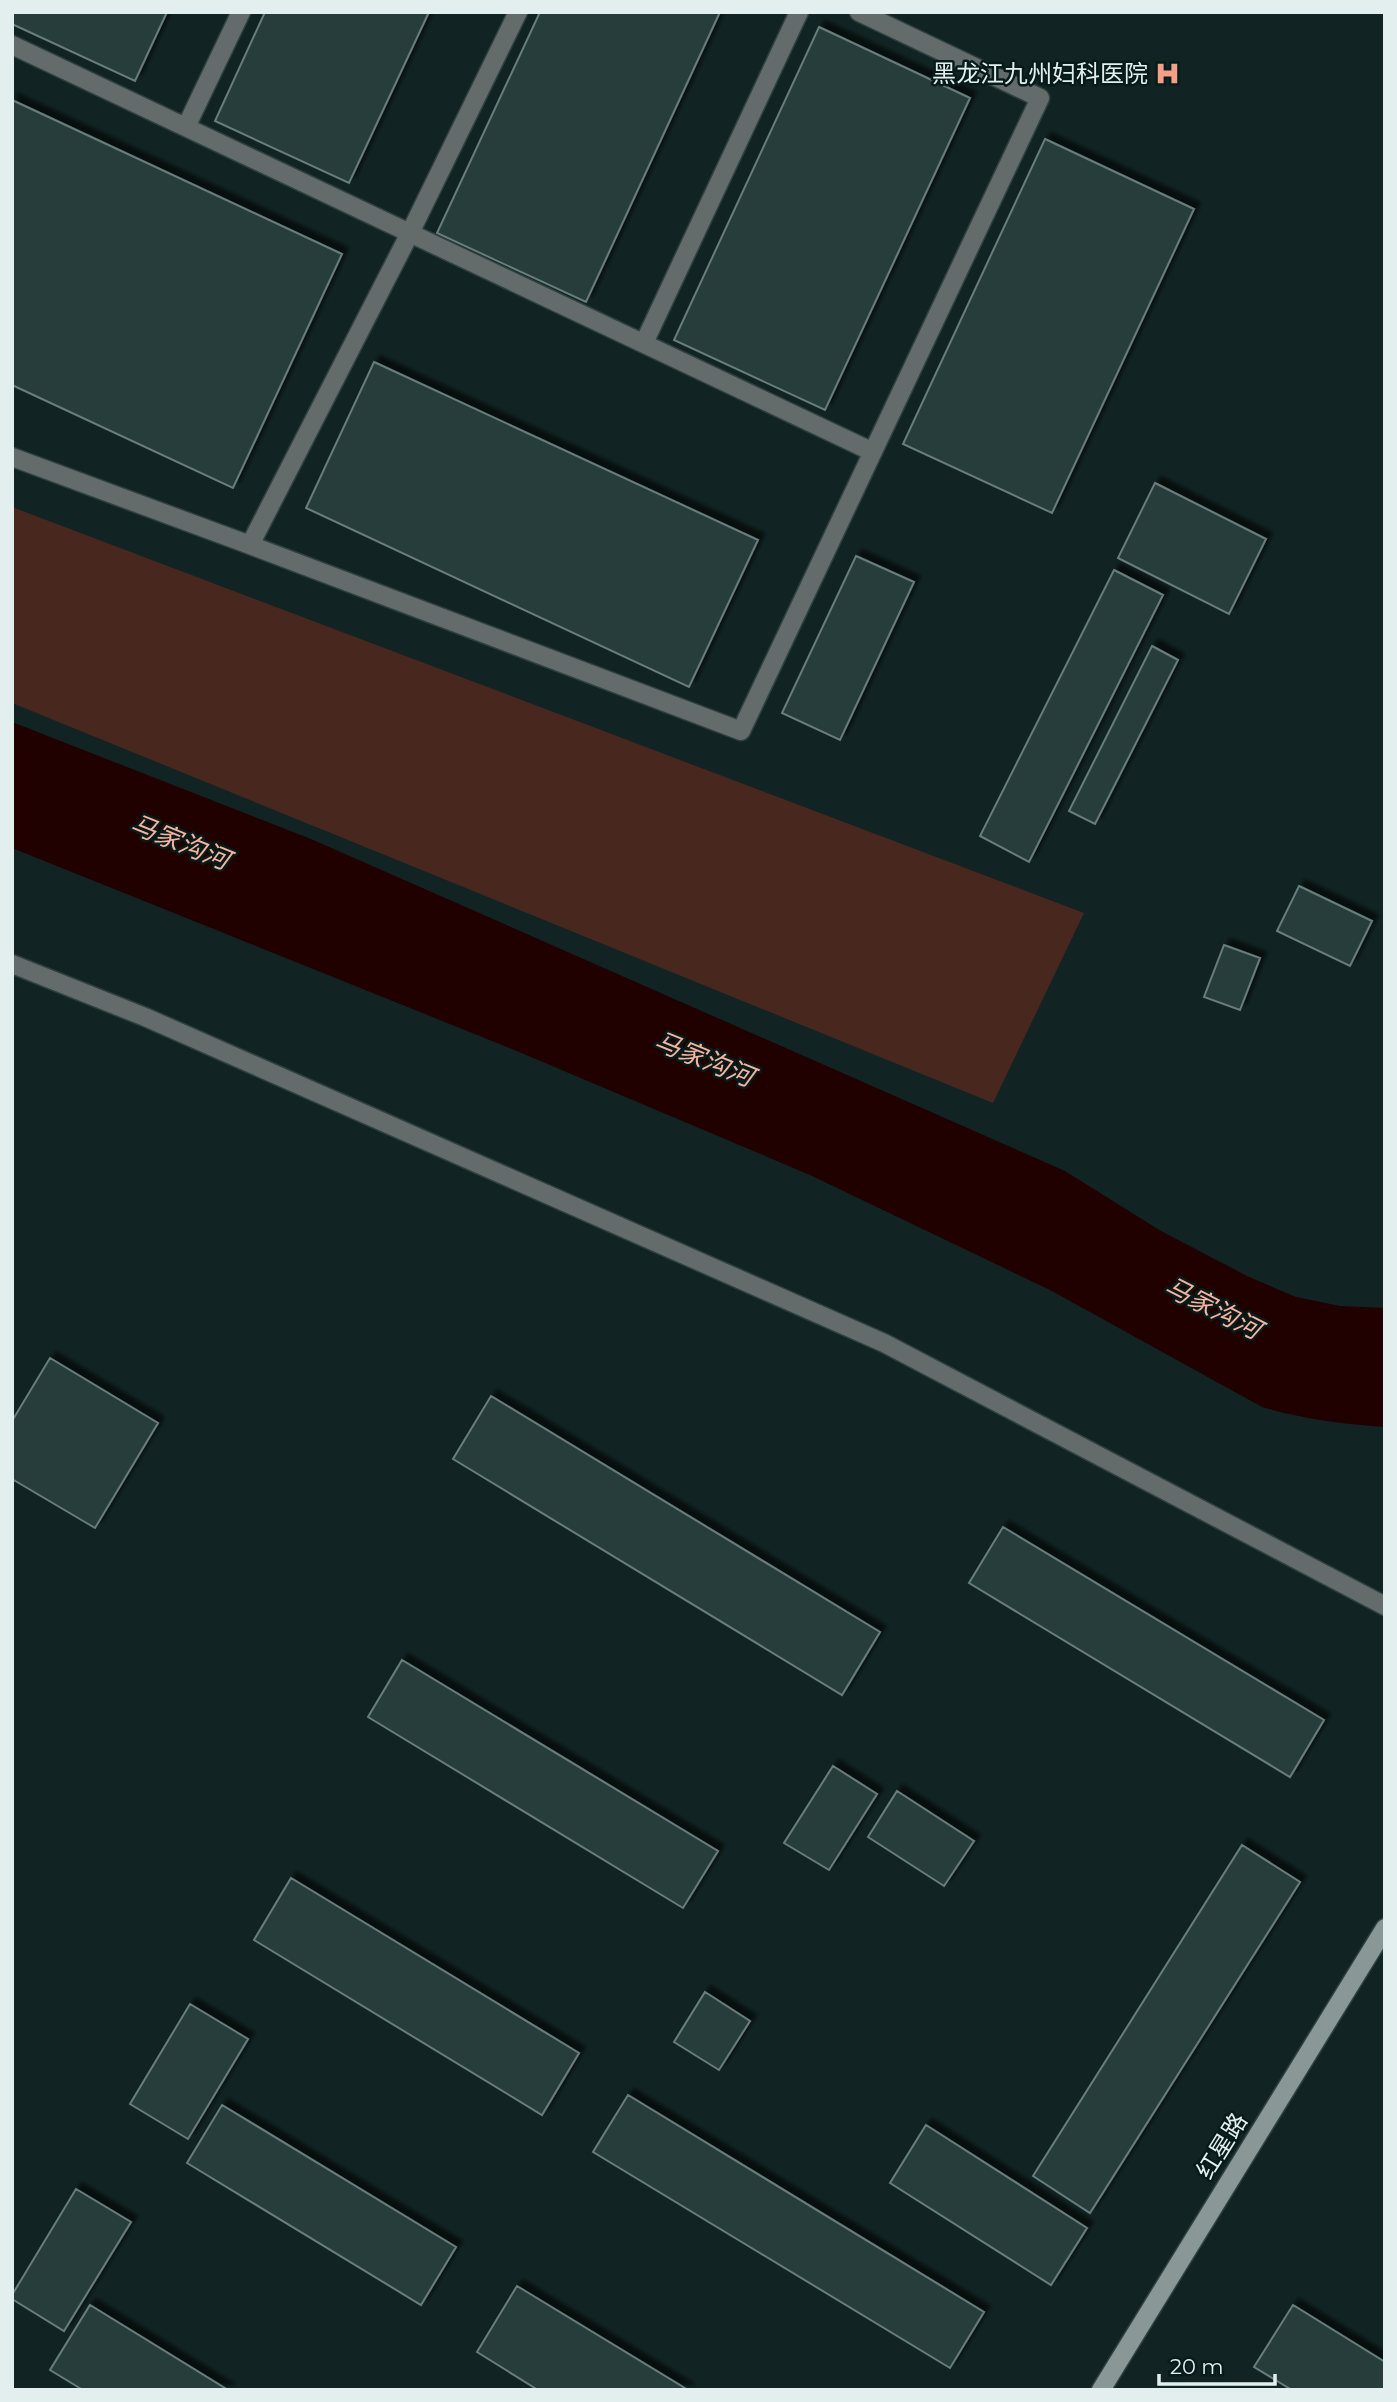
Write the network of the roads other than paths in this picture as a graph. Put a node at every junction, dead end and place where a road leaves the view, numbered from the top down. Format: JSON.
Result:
{"nodes":[{"id":1,"x":241,"y":12,"type":"edge"},
{"id":2,"x":518,"y":12,"type":"edge"},
{"id":3,"x":799,"y":12,"type":"edge"},
{"id":4,"x":859,"y":12,"type":"edge"},
{"id":5,"x":12,"y":45,"type":"edge"},
{"id":6,"x":186,"y":127,"type":"junction"},
{"id":7,"x":410,"y":233,"type":"junction"},
{"id":8,"x":644,"y":343,"type":"junction"},
{"id":9,"x":873,"y":452,"type":"junction"},
{"id":10,"x":12,"y":457,"type":"edge"},
{"id":11,"x":250,"y":545,"type":"junction"},
{"id":12,"x":12,"y":964,"type":"edge"},
{"id":13,"x":1385,"y":1606,"type":"edge"},
{"id":14,"x":1385,"y":1928,"type":"edge"},
{"id":15,"x":1101,"y":2390,"type":"edge"}],
"edges":[{"from":1,"to":6,"type":"street"},
{"from":2,"to":7,"type":"street"},
{"from":3,"to":8,"type":"street"},
{"from":4,"to":9,"type":"street"},
{"from":5,"to":6,"type":"street"},
{"from":6,"to":7,"type":"street"},
{"from":7,"to":8,"type":"street"},
{"from":7,"to":11,"type":"street"},
{"from":8,"to":9,"type":"street"},
{"from":9,"to":11,"type":"street"},
{"from":10,"to":11,"type":"street"},
{"from":12,"to":13,"type":"street"},
{"from":14,"to":15,"type":"main road","name":"红星路"}]}
